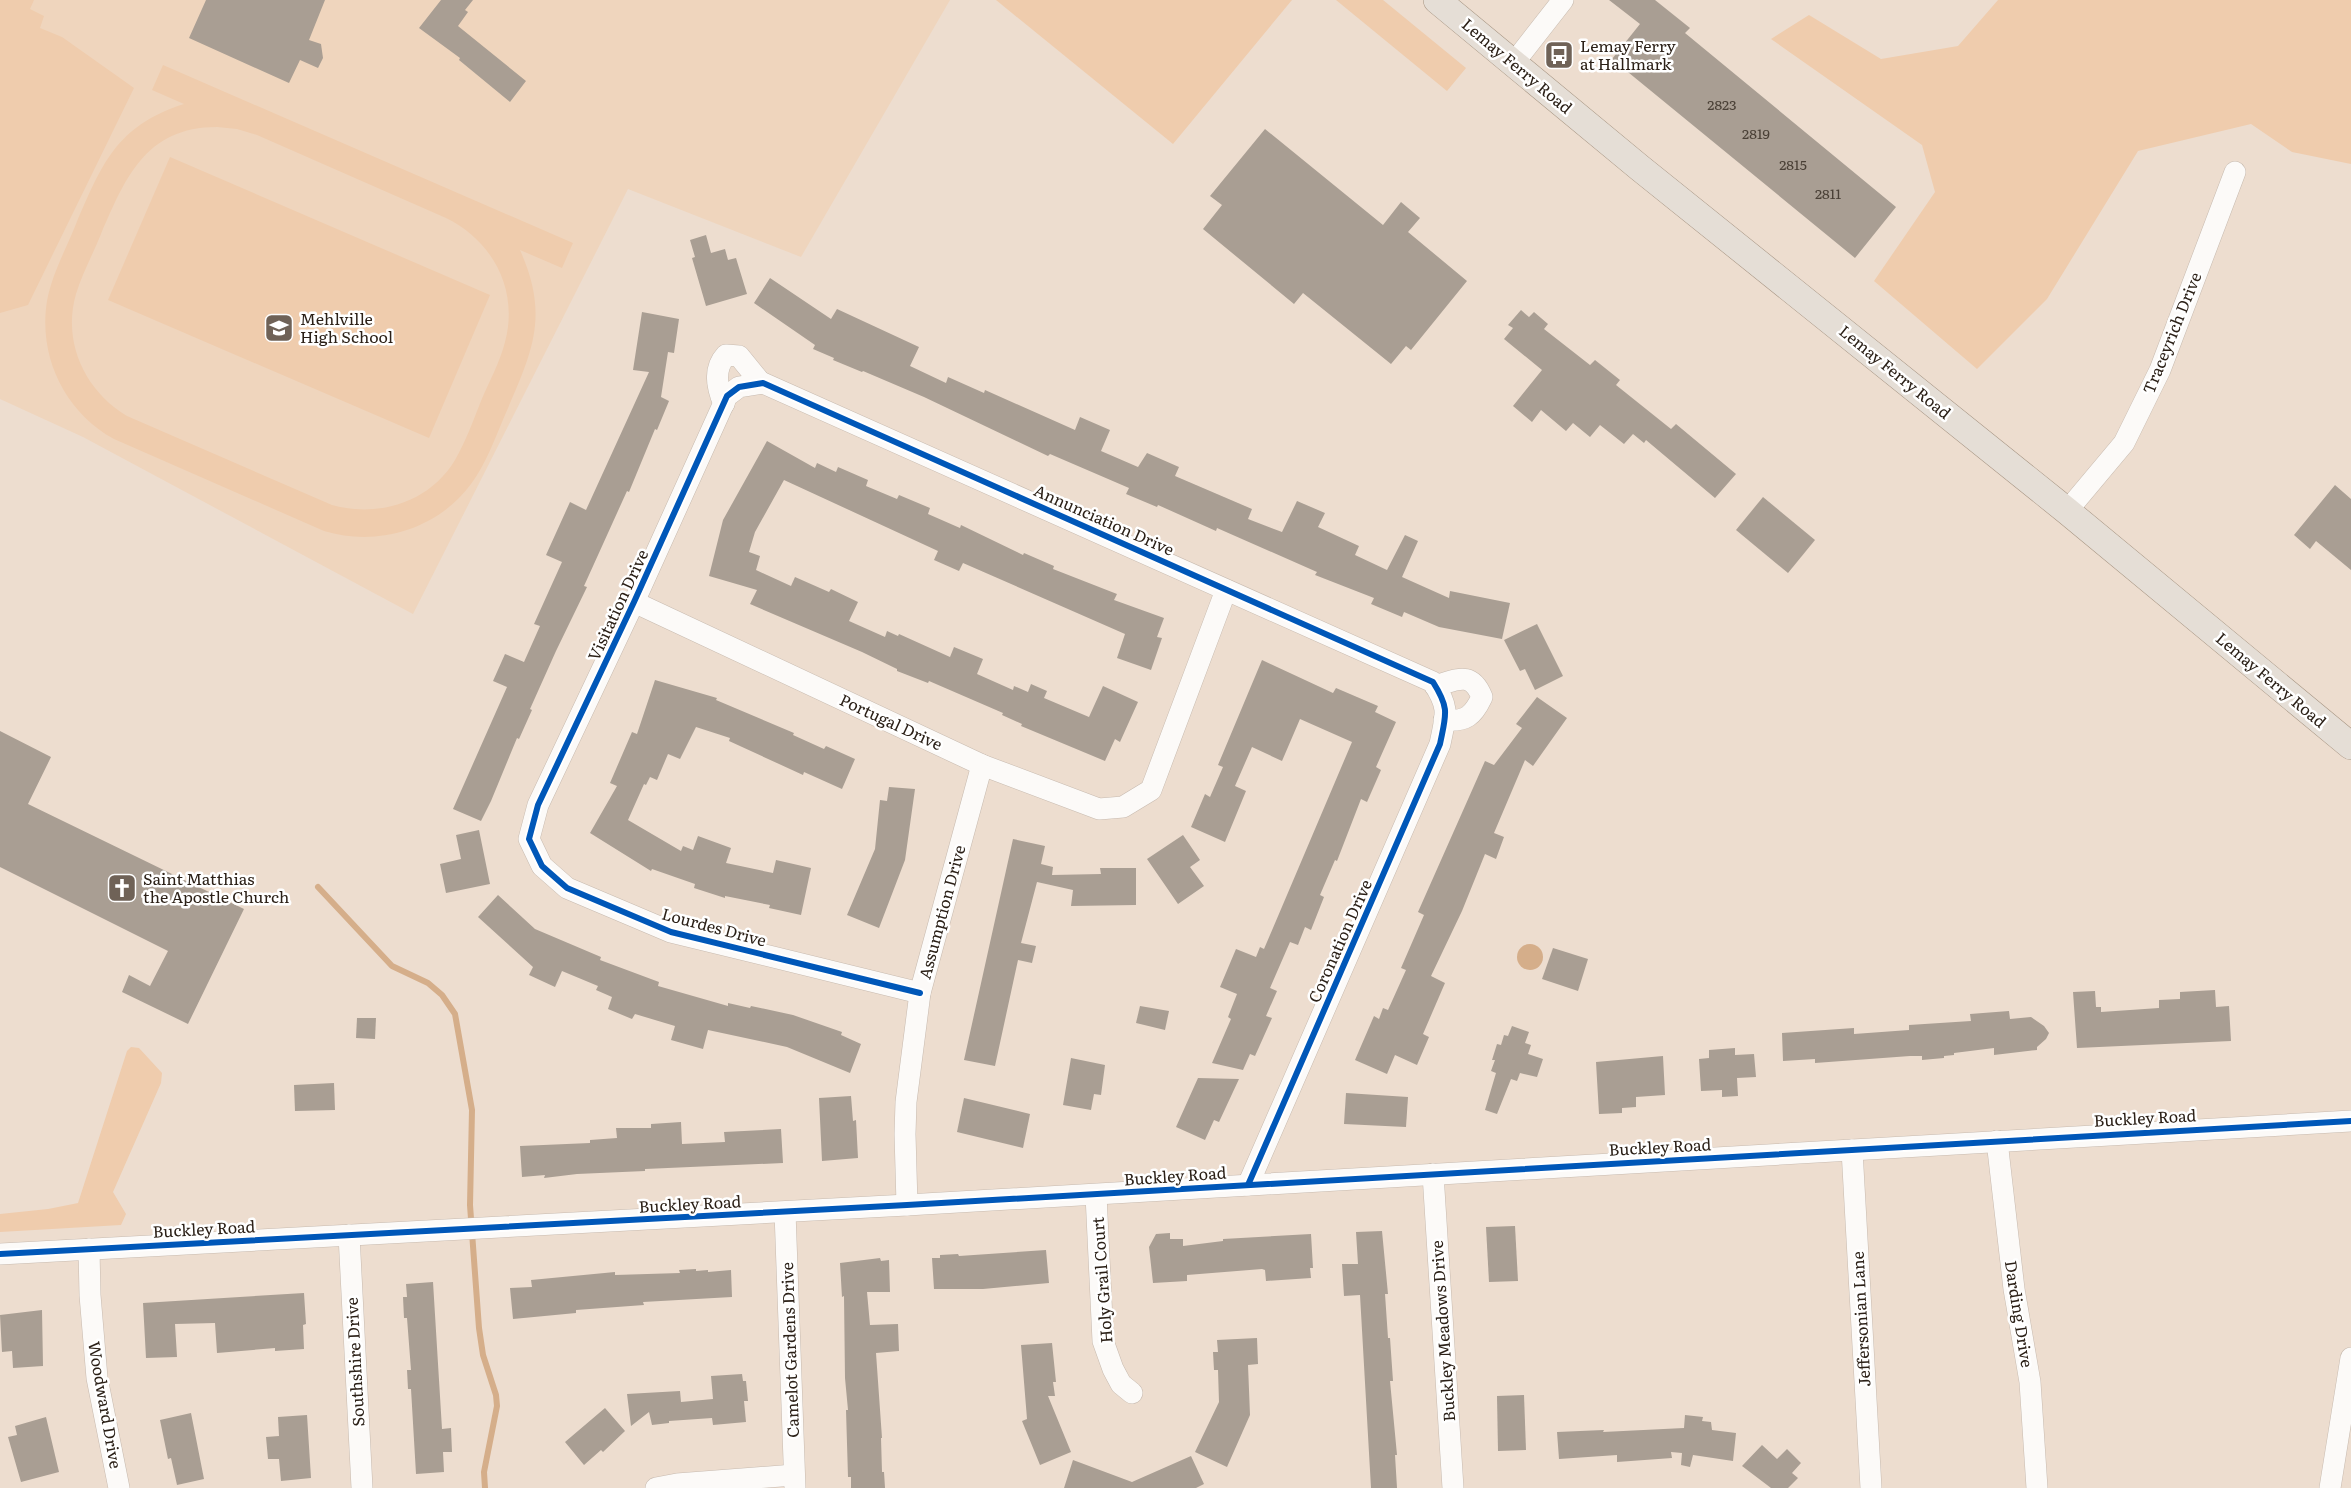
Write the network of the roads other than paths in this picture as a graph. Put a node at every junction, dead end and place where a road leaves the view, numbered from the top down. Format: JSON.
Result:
{"nodes":[{"id":1,"x":1437,"y":0,"type":"edge"},
{"id":2,"x":1563,"y":0,"type":"edge"},
{"id":3,"x":1514,"y":64,"type":"junction"},
{"id":4,"x":2235,"y":172,"type":"dead end"},
{"id":5,"x":761,"y":383,"type":"junction"},
{"id":6,"x":724,"y":404,"type":"junction"},
{"id":7,"x":2067,"y":511,"type":"junction"},
{"id":8,"x":1226,"y":590,"type":"junction"},
{"id":9,"x":634,"y":602,"type":"junction"},
{"id":10,"x":1435,"y":686,"type":"junction"},
{"id":11,"x":1445,"y":713,"type":"junction"},
{"id":12,"x":2351,"y":746,"type":"edge"},
{"id":13,"x":982,"y":765,"type":"junction"},
{"id":14,"x":529,"y":839,"type":"joint"},
{"id":15,"x":920,"y":993,"type":"junction"},
{"id":16,"x":2351,"y":1121,"type":"edge"},
{"id":17,"x":1997,"y":1141,"type":"junction"},
{"id":18,"x":1852,"y":1150,"type":"junction"},
{"id":19,"x":1433,"y":1174,"type":"junction"},
{"id":20,"x":1248,"y":1185,"type":"junction"},
{"id":21,"x":1096,"y":1195,"type":"junction"},
{"id":22,"x":907,"y":1205,"type":"junction"},
{"id":23,"x":785,"y":1212,"type":"junction"},
{"id":24,"x":349,"y":1235,"type":"junction"},
{"id":25,"x":90,"y":1249,"type":"junction"},
{"id":26,"x":0,"y":1254,"type":"edge"},
{"id":27,"x":2351,"y":1358,"type":"edge"},
{"id":28,"x":1132,"y":1393,"type":"dead end"},
{"id":29,"x":794,"y":1481,"type":"edge"},
{"id":30,"x":119,"y":1488,"type":"edge"},
{"id":31,"x":362,"y":1488,"type":"edge"},
{"id":32,"x":656,"y":1488,"type":"edge"},
{"id":33,"x":1454,"y":1488,"type":"edge"},
{"id":34,"x":1871,"y":1488,"type":"edge"},
{"id":35,"x":2037,"y":1488,"type":"edge"},
{"id":36,"x":2330,"y":1488,"type":"edge"}],
"edges":[{"from":1,"to":3,"type":"main road","name":"Lemay Ferry Road"},
{"from":2,"to":3,"type":"street"},
{"from":3,"to":7,"type":"main road","name":"Lemay Ferry Road"},
{"from":4,"to":7,"type":"street","name":"Traceyrich Drive"},
{"from":5,"to":6,"type":"street","name":"Visitation Drive"},
{"from":5,"to":6,"type":"street","name":"Annunciation Drive"},
{"from":5,"to":8,"type":"street","name":"Annunciation Drive"},
{"from":6,"to":9,"type":"street","name":"Visitation Drive"},
{"from":7,"to":12,"type":"main road","name":"Lemay Ferry Road"},
{"from":8,"to":10,"type":"street","name":"Annunciation Drive"},
{"from":8,"to":13,"type":"street","name":"Portugal Drive"},
{"from":9,"to":13,"type":"street","name":"Portugal Drive"},
{"from":9,"to":14,"type":"street","name":"Visitation Drive"},
{"from":10,"to":11,"type":"street"},
{"from":10,"to":11,"type":"street"},
{"from":11,"to":20,"type":"street","name":"Coronation Drive"},
{"from":13,"to":15,"type":"street","name":"Assumption Drive"},
{"from":14,"to":15,"type":"street","name":"Lourdes Drive"},
{"from":15,"to":22,"type":"street","name":"Assumption Drive"},
{"from":16,"to":17,"type":"street","name":"Buckley Road"},
{"from":17,"to":18,"type":"street","name":"Buckley Road"},
{"from":17,"to":35,"type":"street","name":"Darding Drive"},
{"from":18,"to":19,"type":"street","name":"Buckley Road"},
{"from":18,"to":34,"type":"street","name":"Jeffersonian Lane"},
{"from":19,"to":20,"type":"street","name":"Buckley Road"},
{"from":19,"to":33,"type":"street","name":"Buckley Meadows Drive"},
{"from":20,"to":21,"type":"street","name":"Buckley Road"},
{"from":21,"to":22,"type":"street","name":"Buckley Road"},
{"from":21,"to":28,"type":"street","name":"Holy Grail Court"},
{"from":22,"to":23,"type":"street","name":"Buckley Road"},
{"from":23,"to":24,"type":"street","name":"Buckley Road"},
{"from":23,"to":29,"type":"street","name":"Camelot Gardens Drive"},
{"from":24,"to":25,"type":"street","name":"Buckley Road"},
{"from":24,"to":31,"type":"street","name":"Southshire Drive"},
{"from":25,"to":26,"type":"street","name":"Buckley Road"},
{"from":25,"to":30,"type":"street","name":"Woodward Drive"},
{"from":27,"to":36,"type":"street"},
{"from":29,"to":32,"type":"street"}]}
